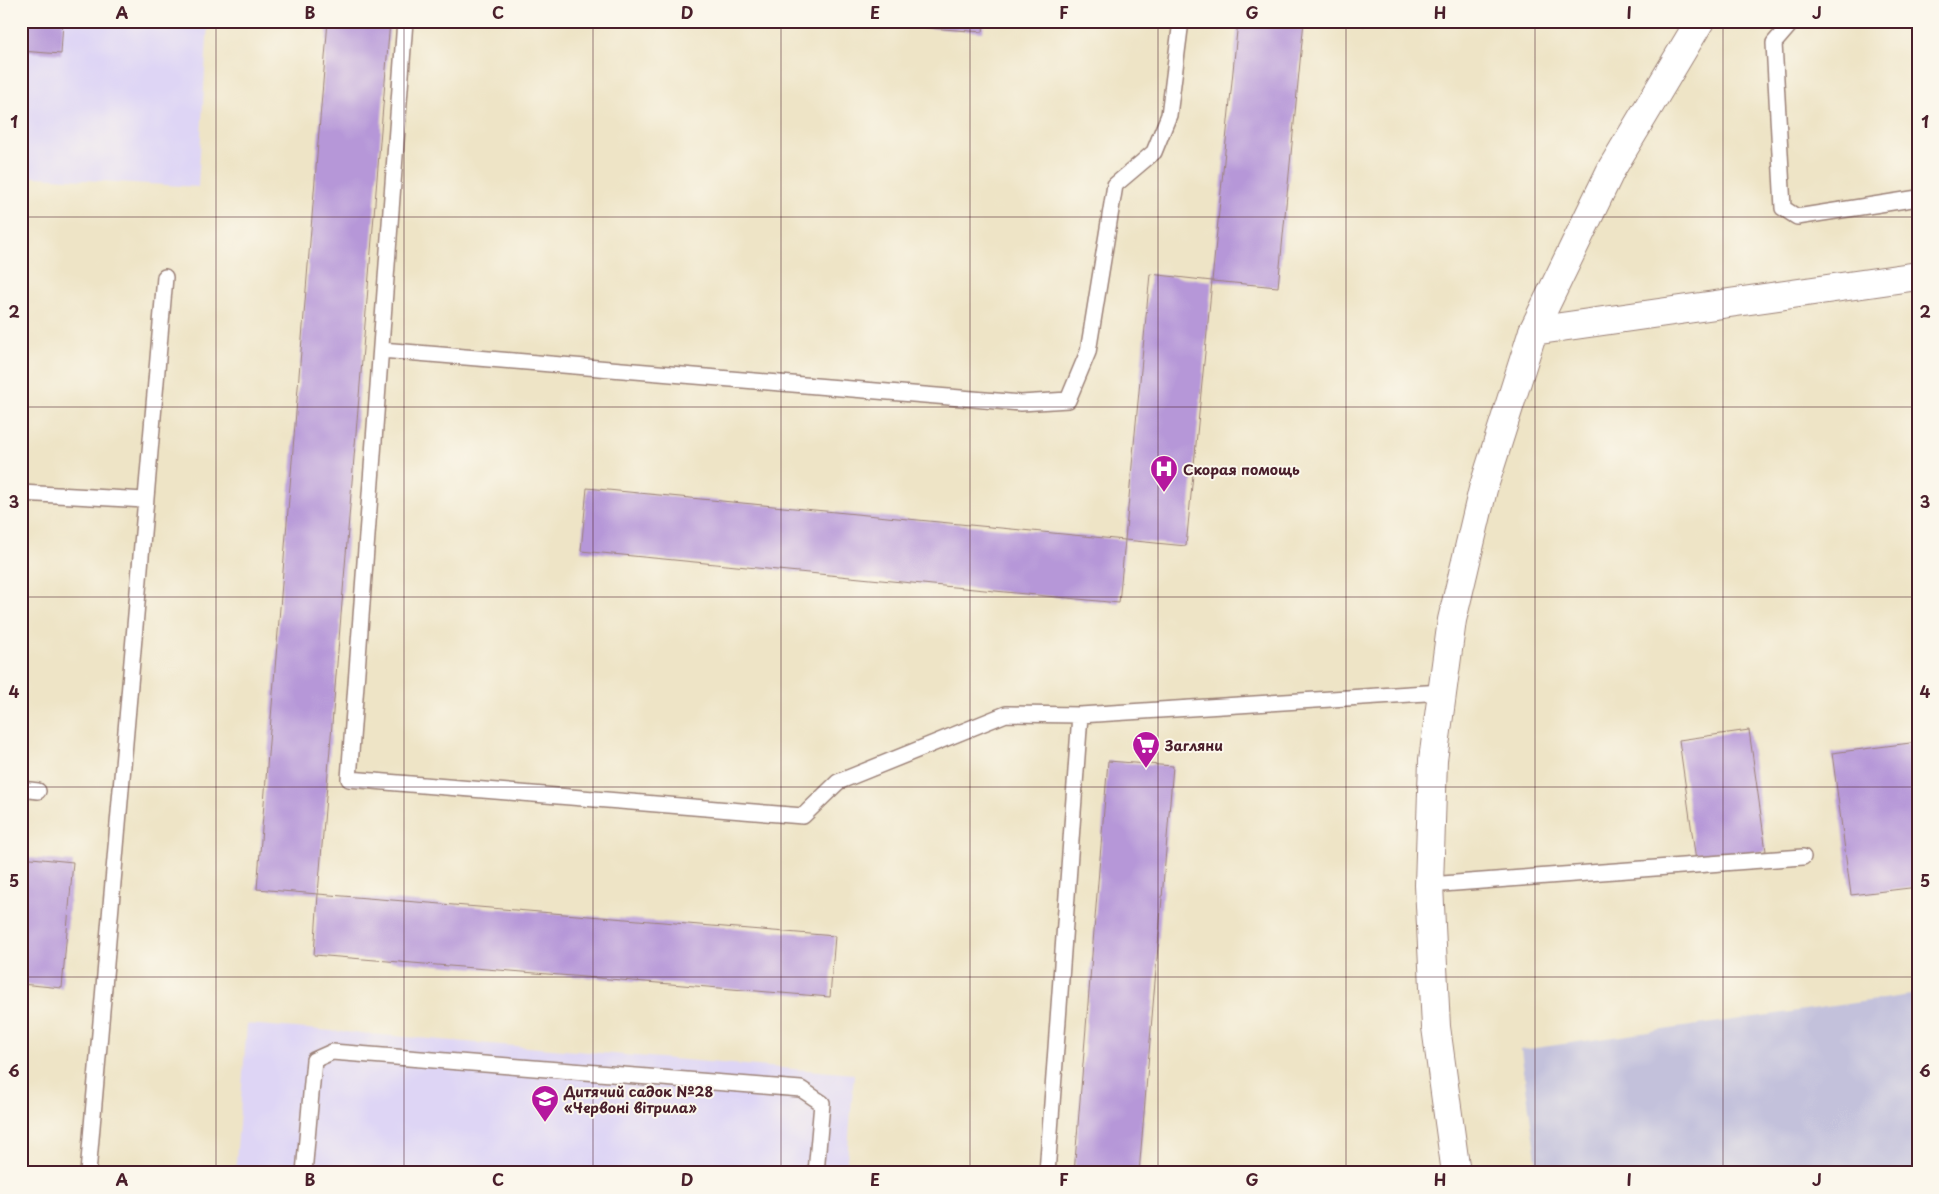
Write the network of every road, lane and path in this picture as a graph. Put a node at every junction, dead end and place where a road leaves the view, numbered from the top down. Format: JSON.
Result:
{"nodes":[{"id":1,"x":405,"y":21,"type":"edge"},
{"id":2,"x":1181,"y":21,"type":"edge"},
{"id":3,"x":1700,"y":21,"type":"edge"},
{"id":4,"x":1793,"y":21,"type":"edge"},
{"id":5,"x":1918,"y":198,"type":"edge"},
{"id":6,"x":1918,"y":276,"type":"edge"},
{"id":7,"x":165,"y":278,"type":"dead end"},
{"id":8,"x":1533,"y":332,"type":"junction"},
{"id":9,"x":381,"y":350,"type":"junction"},
{"id":10,"x":21,"y":492,"type":"edge"},
{"id":11,"x":145,"y":500,"type":"junction"},
{"id":12,"x":1442,"y":692,"type":"junction"},
{"id":13,"x":1080,"y":715,"type":"junction"},
{"id":14,"x":21,"y":789,"type":"edge"},
{"id":15,"x":38,"y":791,"type":"dead end"},
{"id":16,"x":1803,"y":857,"type":"dead end"},
{"id":17,"x":1429,"y":884,"type":"junction"},
{"id":18,"x":88,"y":1173,"type":"edge"},
{"id":19,"x":304,"y":1173,"type":"edge"},
{"id":20,"x":816,"y":1173,"type":"edge"},
{"id":21,"x":1047,"y":1173,"type":"edge"},
{"id":22,"x":1456,"y":1173,"type":"edge"}],
"edges":[{"from":1,"to":9,"type":"lane"},
{"from":2,"to":9,"type":"lane"},
{"from":3,"to":8,"type":"street"},
{"from":4,"to":5,"type":"lane"},
{"from":6,"to":8,"type":"street"},
{"from":7,"to":11,"type":"lane"},
{"from":8,"to":12,"type":"street"},
{"from":9,"to":13,"type":"lane"},
{"from":10,"to":11,"type":"lane"},
{"from":11,"to":18,"type":"lane"},
{"from":12,"to":13,"type":"lane"},
{"from":12,"to":17,"type":"street"},
{"from":13,"to":21,"type":"lane"},
{"from":14,"to":15,"type":"lane"},
{"from":16,"to":17,"type":"lane"},
{"from":17,"to":22,"type":"street"},
{"from":19,"to":20,"type":"lane"}]}
